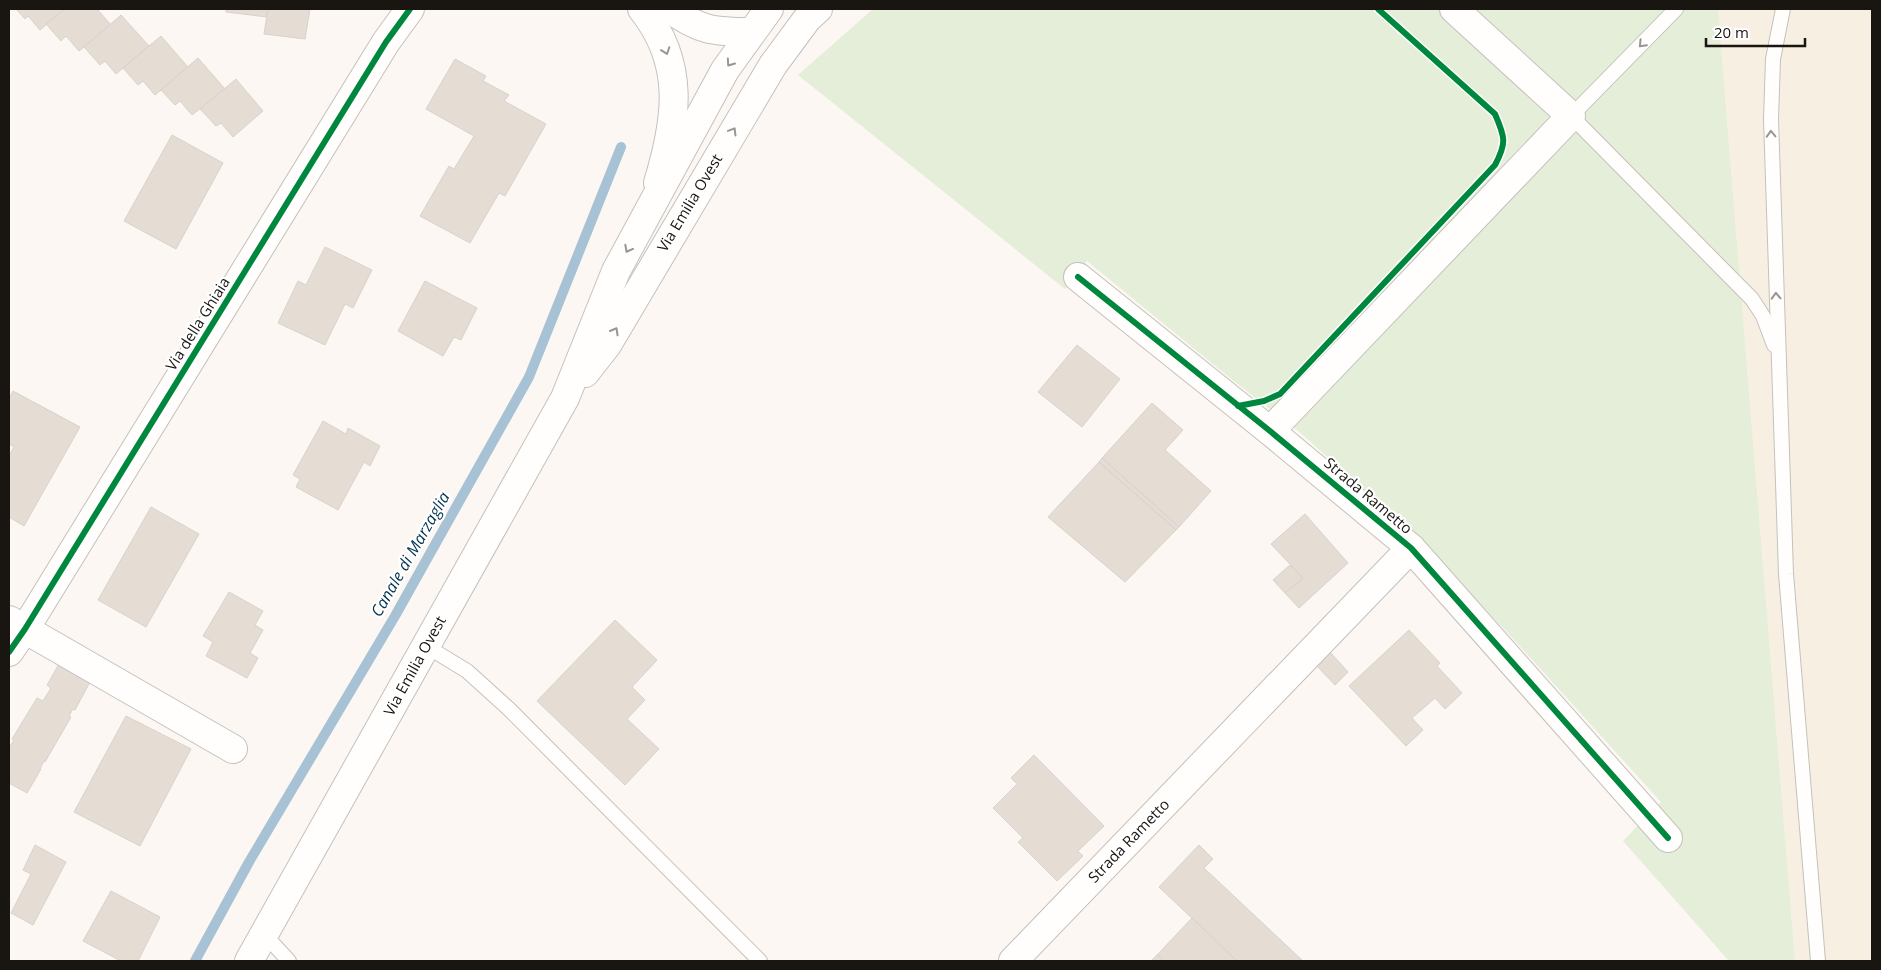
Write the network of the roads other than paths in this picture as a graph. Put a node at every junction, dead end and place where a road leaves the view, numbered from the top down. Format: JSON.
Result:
{"nodes":[{"id":1,"x":410,"y":9,"type":"edge"},
{"id":2,"x":642,"y":9,"type":"edge"},
{"id":3,"x":768,"y":9,"type":"edge"},
{"id":4,"x":818,"y":9,"type":"edge"},
{"id":5,"x":1454,"y":9,"type":"edge"},
{"id":6,"x":1676,"y":9,"type":"edge"},
{"id":7,"x":1783,"y":9,"type":"edge"},
{"id":8,"x":673,"y":10,"type":"edge"},
{"id":9,"x":751,"y":32,"type":"junction"},
{"id":10,"x":1571,"y":116,"type":"junction"},
{"id":11,"x":651,"y":206,"type":"junction"},
{"id":12,"x":1078,"y":277,"type":"dead end"},
{"id":13,"x":1778,"y":363,"type":"junction"},
{"id":14,"x":565,"y":398,"type":"junction"},
{"id":15,"x":1270,"y":432,"type":"junction"},
{"id":16,"x":1411,"y":548,"type":"junction"},
{"id":17,"x":17,"y":624,"type":"edge"},
{"id":18,"x":426,"y":646,"type":"junction"},
{"id":19,"x":9,"y":652,"type":"edge"},
{"id":20,"x":233,"y":749,"type":"dead end"},
{"id":21,"x":1668,"y":838,"type":"dead end"},
{"id":22,"x":264,"y":934,"type":"junction"},
{"id":23,"x":249,"y":961,"type":"edge"},
{"id":24,"x":290,"y":961,"type":"edge"},
{"id":25,"x":760,"y":961,"type":"edge"},
{"id":26,"x":1013,"y":961,"type":"edge"},
{"id":27,"x":1818,"y":961,"type":"edge"}],
"edges":[{"from":1,"to":17,"type":"street","name":"Via della Ghiaia"},
{"from":2,"to":11,"type":"street","one_way":true},
{"from":3,"to":9,"type":"street","name":"Via Emilia Ovest"},
{"from":14,"to":4,"type":"street","name":"Via Emilia Ovest","one_way":true},
{"from":5,"to":10,"type":"street"},
{"from":6,"to":10,"type":"lane","one_way":true},
{"from":13,"to":7,"type":"lane","one_way":true},
{"from":8,"to":9,"type":"street"},
{"from":9,"to":11,"type":"street","name":"Via Emilia Ovest","one_way":true},
{"from":10,"to":13,"type":"lane"},
{"from":10,"to":15,"type":"street"},
{"from":11,"to":14,"type":"street","name":"Via Emilia Ovest","one_way":true},
{"from":12,"to":15,"type":"street","name":"Strada Rametto"},
{"from":13,"to":27,"type":"lane"},
{"from":14,"to":18,"type":"street","name":"Via Emilia Ovest"},
{"from":15,"to":16,"type":"street","name":"Strada Rametto"},
{"from":16,"to":21,"type":"street","name":"Strada Rametto"},
{"from":16,"to":26,"type":"street","name":"Strada Rametto"},
{"from":17,"to":19,"type":"street","name":"Via della Ghiaia"},
{"from":17,"to":20,"type":"street"},
{"from":18,"to":22,"type":"street","name":"Via Emilia Ovest"},
{"from":18,"to":25,"type":"lane"},
{"from":22,"to":23,"type":"street","name":"Via Emilia Ovest"},
{"from":22,"to":24,"type":"lane"}]}
